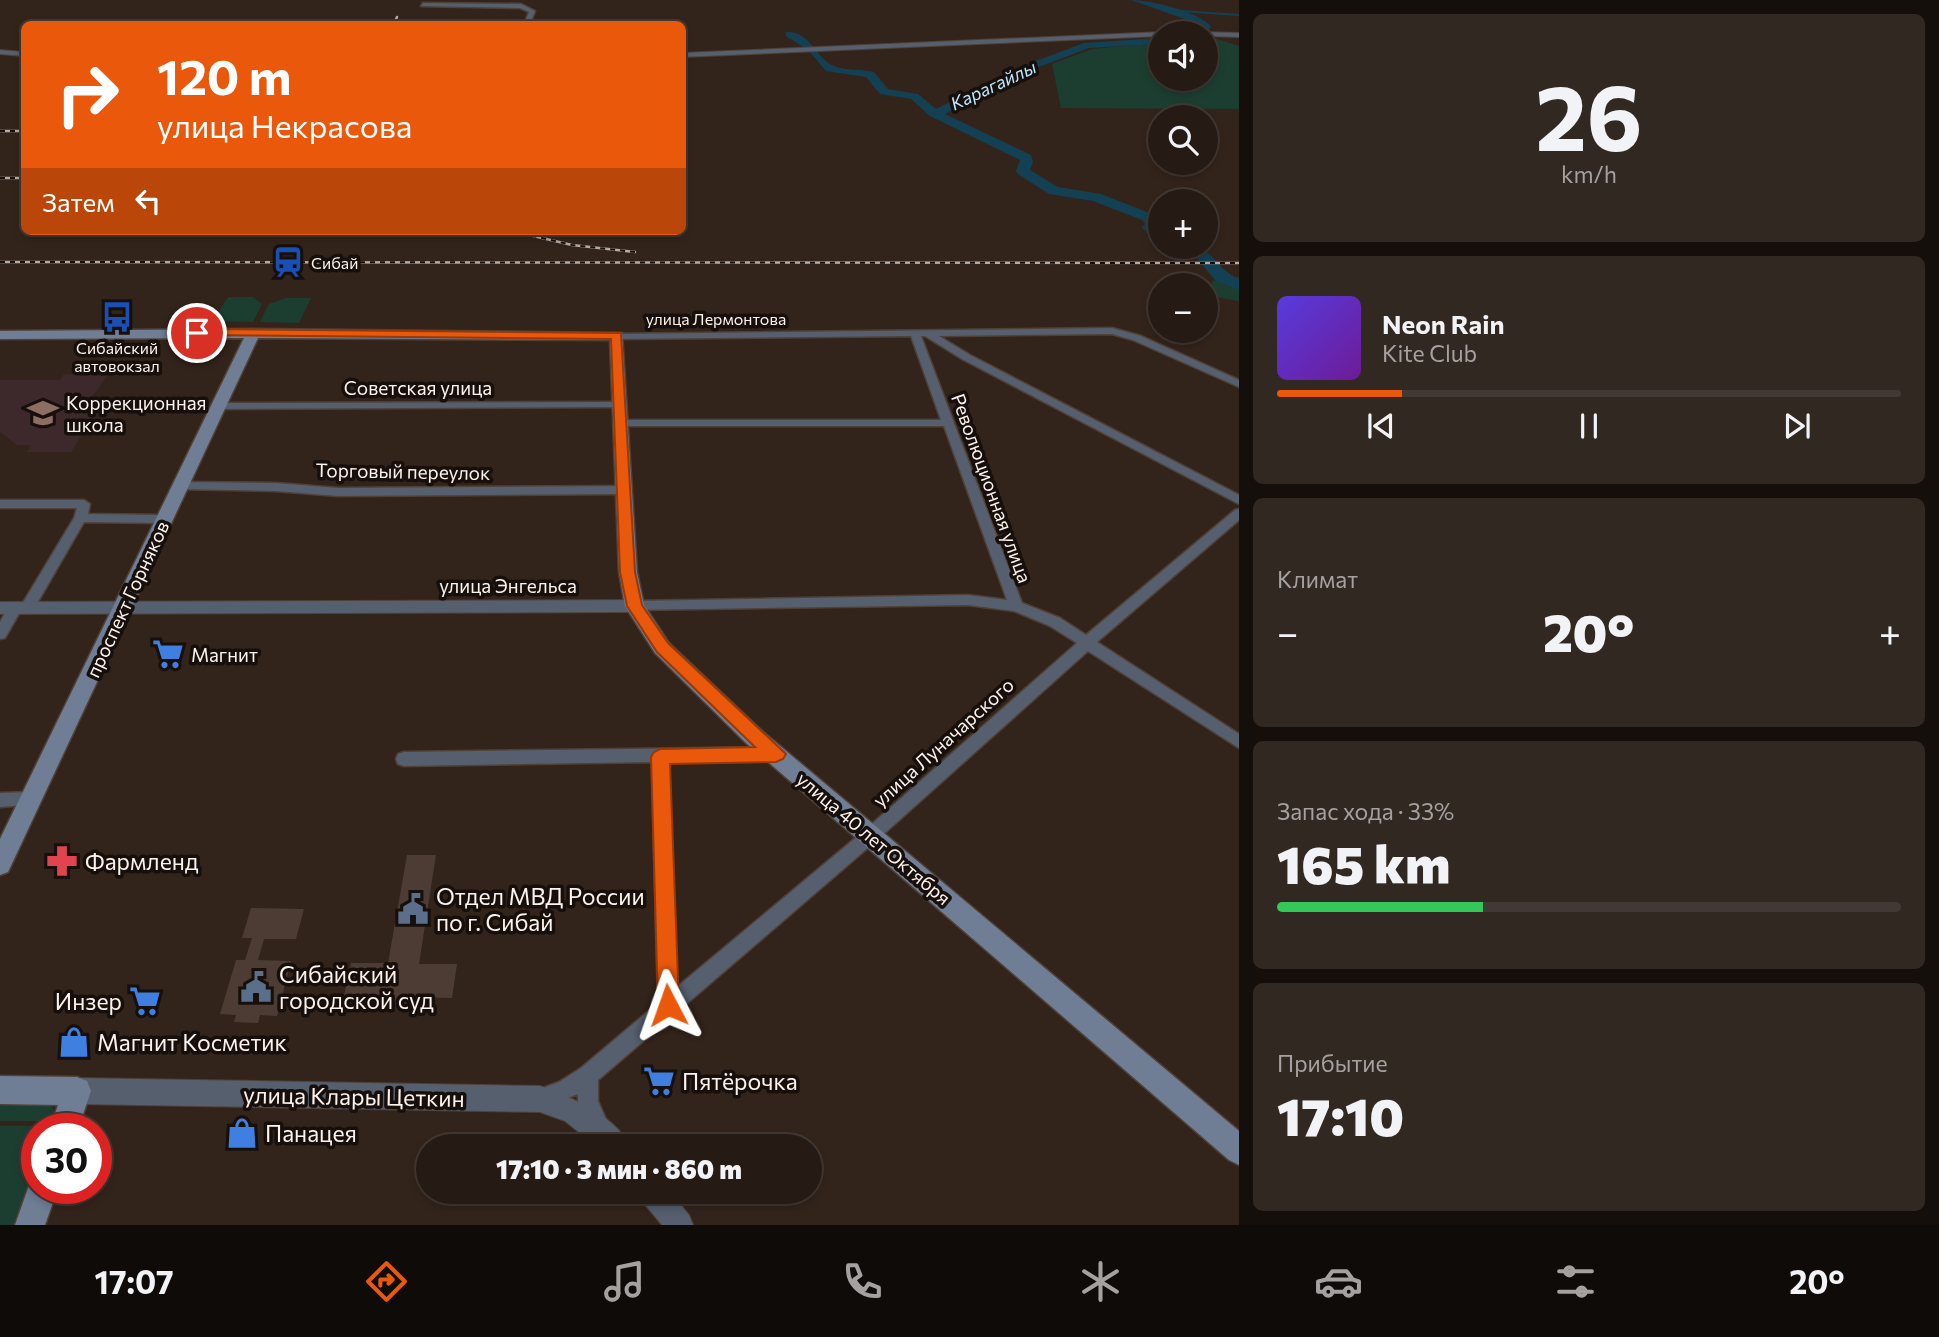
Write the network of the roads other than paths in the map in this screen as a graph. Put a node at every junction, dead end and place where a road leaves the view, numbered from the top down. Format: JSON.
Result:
{"nodes":[{"id":1,"x":423,"y":5,"type":"dead end"},
{"id":2,"x":528,"y":21,"type":"edge"},
{"id":3,"x":1218,"y":34,"type":"edge"},
{"id":4,"x":1148,"y":35,"type":"edge"},
{"id":5,"x":1239,"y":35,"type":"edge"},
{"id":6,"x":0,"y":52,"type":"edge"},
{"id":7,"x":21,"y":54,"type":"edge"},
{"id":8,"x":686,"y":55,"type":"edge"},
{"id":9,"x":253,"y":333,"type":"junction"},
{"id":10,"x":921,"y":334,"type":"junction"},
{"id":11,"x":0,"y":335,"type":"edge"},
{"id":12,"x":617,"y":336,"type":"junction"},
{"id":13,"x":1239,"y":384,"type":"edge"},
{"id":14,"x":218,"y":406,"type":"junction"},
{"id":15,"x":620,"y":414,"type":"junction"},
{"id":16,"x":947,"y":423,"type":"junction"},
{"id":17,"x":180,"y":486,"type":"junction"},
{"id":18,"x":625,"y":490,"type":"junction"},
{"id":19,"x":1239,"y":500,"type":"edge"},
{"id":20,"x":0,"y":504,"type":"edge"},
{"id":21,"x":1239,"y":513,"type":"edge"},
{"id":22,"x":80,"y":518,"type":"junction"},
{"id":23,"x":164,"y":519,"type":"junction"},
{"id":24,"x":123,"y":606,"type":"junction"},
{"id":25,"x":635,"y":606,"type":"junction"},
{"id":26,"x":1016,"y":606,"type":"junction"},
{"id":27,"x":14,"y":608,"type":"edge"},
{"id":28,"x":0,"y":634,"type":"edge"},
{"id":29,"x":1087,"y":643,"type":"junction"},
{"id":30,"x":1239,"y":742,"type":"edge"},
{"id":31,"x":776,"y":754,"type":"junction"},
{"id":32,"x":660,"y":757,"type":"junction"},
{"id":33,"x":404,"y":760,"type":"dead end"},
{"id":34,"x":31,"y":799,"type":"junction"},
{"id":35,"x":0,"y":800,"type":"edge"},
{"id":36,"x":871,"y":835,"type":"junction"},
{"id":37,"x":0,"y":864,"type":"edge"},
{"id":38,"x":668,"y":1005,"type":"junction"},
{"id":39,"x":588,"y":1075,"type":"junction"},
{"id":40,"x":0,"y":1090,"type":"edge"},
{"id":41,"x":77,"y":1091,"type":"junction"},
{"id":42,"x":540,"y":1099,"type":"junction"},
{"id":43,"x":69,"y":1113,"type":"edge"},
{"id":44,"x":603,"y":1134,"type":"edge"},
{"id":45,"x":606,"y":1134,"type":"edge"},
{"id":46,"x":1239,"y":1150,"type":"edge"},
{"id":47,"x":37,"y":1204,"type":"edge"},
{"id":48,"x":662,"y":1204,"type":"edge"},
{"id":49,"x":30,"y":1225,"type":"edge"},
{"id":50,"x":679,"y":1225,"type":"edge"}],
"edges":[{"from":1,"to":2,"type":"street"},
{"from":3,"to":5,"type":"street"},
{"from":4,"to":8,"type":"street"},
{"from":6,"to":7,"type":"street"},
{"from":9,"to":11,"type":"main road","name":"улица Лермонтова"},
{"from":9,"to":12,"type":"main road","name":"улица Лермонтова"},
{"from":9,"to":14,"type":"main road","name":"проспект Горняков"},
{"from":10,"to":12,"type":"street","name":"улица Лермонтова"},
{"from":10,"to":13,"type":"street","name":"улица Лермонтова"},
{"from":10,"to":16,"type":"street","name":"Революционная улица"},
{"from":10,"to":19,"type":"street"},
{"from":12,"to":15,"type":"main road","name":"улица 40 лет Октября"},
{"from":14,"to":15,"type":"street","name":"Советская улица"},
{"from":14,"to":17,"type":"main road","name":"проспект Горняков"},
{"from":15,"to":16,"type":"street","name":"Советская улица"},
{"from":15,"to":18,"type":"main road","name":"улица 40 лет Октября"},
{"from":16,"to":26,"type":"street","name":"Революционная улица"},
{"from":17,"to":18,"type":"street","name":"Торговый переулок"},
{"from":17,"to":23,"type":"main road","name":"проспект Горняков"},
{"from":18,"to":25,"type":"main road","name":"улица 40 лет Октября"},
{"from":20,"to":22,"type":"street"},
{"from":21,"to":29,"type":"street","name":"улица Луначарского"},
{"from":22,"to":23,"type":"street"},
{"from":22,"to":27,"type":"street"},
{"from":23,"to":24,"type":"main road","name":"проспект Горняков"},
{"from":24,"to":25,"type":"street","name":"улица Энгельса"},
{"from":24,"to":27,"type":"street","name":"улица Энгельса"},
{"from":24,"to":34,"type":"main road","name":"проспект Горняков"},
{"from":25,"to":26,"type":"street","name":"улица Энгельса"},
{"from":25,"to":31,"type":"main road","name":"улица 40 лет Октября"},
{"from":26,"to":29,"type":"street","name":"Революционная улица"},
{"from":27,"to":28,"type":"street"},
{"from":29,"to":30,"type":"street","name":"Революционная улица"},
{"from":29,"to":36,"type":"street","name":"улица Луначарского"},
{"from":31,"to":32,"type":"street"},
{"from":31,"to":36,"type":"main road","name":"улица 40 лет Октября"},
{"from":32,"to":33,"type":"street"},
{"from":32,"to":38,"type":"street"},
{"from":34,"to":35,"type":"street"},
{"from":34,"to":37,"type":"main road","name":"проспект Горняков"},
{"from":36,"to":38,"type":"street","name":"улица Луначарского"},
{"from":36,"to":46,"type":"main road","name":"улица 40 лет Октября"},
{"from":38,"to":39,"type":"street","name":"улица Луначарского"},
{"from":39,"to":42,"type":"street","name":"улица Луначарского"},
{"from":39,"to":45,"type":"street"},
{"from":40,"to":41,"type":"main road"},
{"from":41,"to":42,"type":"street","name":"улица Клары Цеткин"},
{"from":41,"to":43,"type":"main road"},
{"from":42,"to":44,"type":"street","name":"улица Клары Цеткин"},
{"from":47,"to":49,"type":"main road"},
{"from":48,"to":50,"type":"street"}]}
